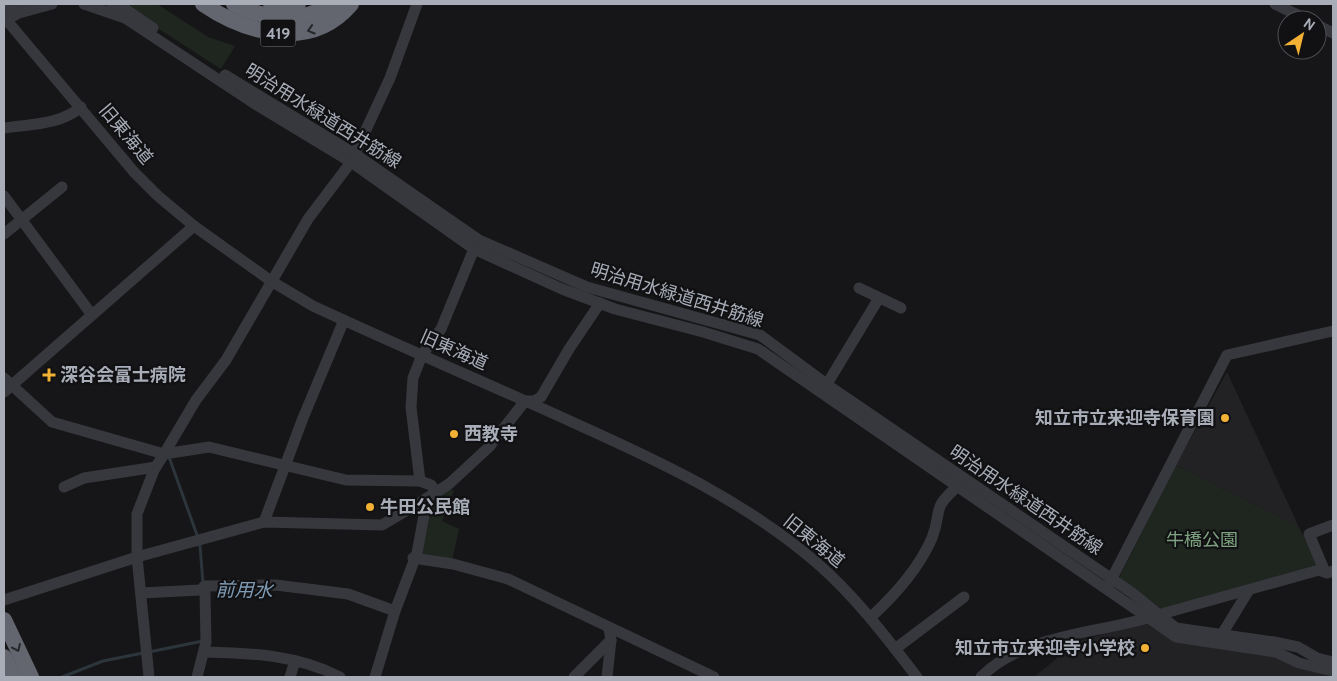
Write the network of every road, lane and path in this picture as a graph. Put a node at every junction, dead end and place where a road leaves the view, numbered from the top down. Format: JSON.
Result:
{"nodes":[{"id":1,"x":21,"y":4,"type":"edge"},
{"id":2,"x":52,"y":4,"type":"edge"},
{"id":3,"x":84,"y":4,"type":"edge"},
{"id":4,"x":112,"y":4,"type":"edge"},
{"id":5,"x":203,"y":4,"type":"edge"},
{"id":6,"x":234,"y":4,"type":"edge"},
{"id":7,"x":271,"y":4,"type":"edge"},
{"id":8,"x":298,"y":4,"type":"edge"},
{"id":9,"x":332,"y":4,"type":"edge"},
{"id":10,"x":351,"y":4,"type":"edge"},
{"id":11,"x":417,"y":4,"type":"edge"},
{"id":12,"x":1275,"y":4,"type":"edge"},
{"id":13,"x":1287,"y":10,"type":"edge"},
{"id":14,"x":6,"y":15,"type":"edge"},
{"id":15,"x":82,"y":107,"type":"junction"},
{"id":16,"x":4,"y":128,"type":"edge"},
{"id":17,"x":353,"y":158,"type":"junction"},
{"id":18,"x":62,"y":187,"type":"dead end"},
{"id":19,"x":4,"y":196,"type":"edge"},
{"id":20,"x":21,"y":220,"type":"junction"},
{"id":21,"x":194,"y":226,"type":"junction"},
{"id":22,"x":4,"y":234,"type":"edge"},
{"id":23,"x":474,"y":248,"type":"junction"},
{"id":24,"x":271,"y":281,"type":"junction"},
{"id":25,"x":859,"y":288,"type":"dead end"},
{"id":26,"x":879,"y":298,"type":"junction"},
{"id":27,"x":600,"y":303,"type":"junction"},
{"id":28,"x":901,"y":308,"type":"dead end"},
{"id":29,"x":92,"y":315,"type":"junction"},
{"id":30,"x":344,"y":320,"type":"junction"},
{"id":31,"x":1333,"y":331,"type":"edge"},
{"id":32,"x":767,"y":334,"type":"junction"},
{"id":33,"x":758,"y":349,"type":"junction"},
{"id":34,"x":422,"y":355,"type":"junction"},
{"id":35,"x":6,"y":385,"type":"edge"},
{"id":36,"x":824,"y":388,"type":"junction"},
{"id":37,"x":525,"y":400,"type":"junction"},
{"id":38,"x":164,"y":454,"type":"junction"},
{"id":39,"x":287,"y":464,"type":"junction"},
{"id":40,"x":156,"y":467,"type":"junction"},
{"id":41,"x":420,"y":481,"type":"junction"},
{"id":42,"x":958,"y":486,"type":"junction"},
{"id":43,"x":64,"y":487,"type":"dead end"},
{"id":44,"x":436,"y":492,"type":"junction"},
{"id":45,"x":421,"y":502,"type":"junction"},
{"id":46,"x":264,"y":522,"type":"junction"},
{"id":47,"x":1333,"y":525,"type":"edge"},
{"id":48,"x":137,"y":557,"type":"junction"},
{"id":49,"x":413,"y":558,"type":"junction"},
{"id":50,"x":1329,"y":572,"type":"edge"},
{"id":51,"x":1109,"y":583,"type":"junction"},
{"id":52,"x":203,"y":589,"type":"junction"},
{"id":53,"x":1249,"y":590,"type":"junction"},
{"id":54,"x":140,"y":593,"type":"junction"},
{"id":55,"x":964,"y":597,"type":"dead end"},
{"id":56,"x":4,"y":600,"type":"edge"},
{"id":57,"x":395,"y":611,"type":"junction"},
{"id":58,"x":1154,"y":616,"type":"junction"},
{"id":59,"x":871,"y":617,"type":"junction"},
{"id":60,"x":4,"y":620,"type":"edge"},
{"id":61,"x":610,"y":634,"type":"junction"},
{"id":62,"x":1219,"y":639,"type":"junction"},
{"id":63,"x":895,"y":648,"type":"junction"},
{"id":64,"x":205,"y":652,"type":"junction"},
{"id":65,"x":4,"y":656,"type":"edge"},
{"id":66,"x":295,"y":661,"type":"junction"},
{"id":67,"x":1333,"y":662,"type":"edge"},
{"id":68,"x":1333,"y":672,"type":"edge"},
{"id":69,"x":14,"y":677,"type":"edge"},
{"id":70,"x":31,"y":677,"type":"edge"},
{"id":71,"x":149,"y":677,"type":"edge"},
{"id":72,"x":197,"y":677,"type":"edge"},
{"id":73,"x":290,"y":677,"type":"edge"},
{"id":74,"x":340,"y":677,"type":"edge"},
{"id":75,"x":375,"y":677,"type":"edge"},
{"id":76,"x":574,"y":677,"type":"edge"},
{"id":77,"x":606,"y":677,"type":"edge"},
{"id":78,"x":714,"y":677,"type":"edge"},
{"id":79,"x":917,"y":677,"type":"edge"},
{"id":80,"x":981,"y":677,"type":"edge"}],
"edges":[{"from":1,"to":14,"type":"street"},
{"from":2,"to":14,"type":"street"},
{"from":3,"to":17,"type":"street"},
{"from":4,"to":17,"type":"street","name":"明治用水緑道西井筋線"},
{"from":10,"to":5,"type":"highway","number":"419","one_way":true},
{"from":6,"to":9,"type":"highway","number":"419"},
{"from":7,"to":8,"type":"highway","number":"419"},
{"from":11,"to":17,"type":"street"},
{"from":12,"to":13,"type":"street"},
{"from":14,"to":15,"type":"street","name":"旧東海道"},
{"from":15,"to":16,"type":"street"},
{"from":15,"to":21,"type":"street","name":"旧東海道"},
{"from":17,"to":23,"type":"street"},
{"from":17,"to":24,"type":"street"},
{"from":17,"to":32,"type":"street","name":"明治用水緑道西井筋線"},
{"from":18,"to":20,"type":"street"},
{"from":19,"to":20,"type":"street"},
{"from":20,"to":22,"type":"street"},
{"from":20,"to":29,"type":"street"},
{"from":21,"to":24,"type":"street","name":"旧東海道"},
{"from":21,"to":29,"type":"street"},
{"from":23,"to":27,"type":"street"},
{"from":23,"to":34,"type":"street"},
{"from":24,"to":30,"type":"street","name":"旧東海道"},
{"from":24,"to":38,"type":"street"},
{"from":25,"to":26,"type":"street"},
{"from":26,"to":28,"type":"street"},
{"from":26,"to":36,"type":"street"},
{"from":27,"to":33,"type":"street"},
{"from":27,"to":37,"type":"street"},
{"from":29,"to":35,"type":"street"},
{"from":30,"to":34,"type":"street","name":"旧東海道"},
{"from":30,"to":39,"type":"street"},
{"from":31,"to":51,"type":"street"},
{"from":32,"to":33,"type":"street"},
{"from":32,"to":36,"type":"street","name":"明治用水緑道西井筋線"},
{"from":33,"to":36,"type":"street"},
{"from":34,"to":37,"type":"street","name":"旧東海道"},
{"from":34,"to":41,"type":"street"},
{"from":35,"to":38,"type":"street"},
{"from":36,"to":42,"type":"street"},
{"from":36,"to":51,"type":"street","name":"明治用水緑道西井筋線"},
{"from":37,"to":44,"type":"street"},
{"from":37,"to":59,"type":"street","name":"旧東海道"},
{"from":38,"to":39,"type":"street"},
{"from":38,"to":40,"type":"street"},
{"from":39,"to":41,"type":"street"},
{"from":39,"to":46,"type":"street"},
{"from":40,"to":43,"type":"street"},
{"from":40,"to":48,"type":"street"},
{"from":41,"to":44,"type":"street"},
{"from":42,"to":51,"type":"street"},
{"from":42,"to":59,"type":"street"},
{"from":44,"to":45,"type":"street"},
{"from":45,"to":46,"type":"street"},
{"from":45,"to":49,"type":"street"},
{"from":46,"to":48,"type":"street"},
{"from":47,"to":50,"type":"street"},
{"from":48,"to":54,"type":"street"},
{"from":48,"to":56,"type":"street"},
{"from":49,"to":57,"type":"street"},
{"from":49,"to":61,"type":"street"},
{"from":50,"to":53,"type":"street"},
{"from":51,"to":58,"type":"street"},
{"from":52,"to":54,"type":"street"},
{"from":52,"to":57,"type":"street"},
{"from":52,"to":64,"type":"street"},
{"from":53,"to":58,"type":"street"},
{"from":53,"to":62,"type":"street"},
{"from":54,"to":71,"type":"street"},
{"from":55,"to":63,"type":"street"},
{"from":57,"to":75,"type":"street"},
{"from":58,"to":62,"type":"street"},
{"from":58,"to":80,"type":"street"},
{"from":59,"to":63,"type":"street","name":"旧東海道"},
{"from":60,"to":70,"type":"highway","one_way":true},
{"from":61,"to":76,"type":"street"},
{"from":61,"to":77,"type":"street"},
{"from":61,"to":78,"type":"street"},
{"from":62,"to":67,"type":"street"},
{"from":62,"to":68,"type":"street"},
{"from":63,"to":79,"type":"street","name":"旧東海道"},
{"from":64,"to":66,"type":"street"},
{"from":64,"to":72,"type":"street"},
{"from":65,"to":69,"type":"highway"},
{"from":66,"to":73,"type":"street"},
{"from":66,"to":74,"type":"street"}]}
